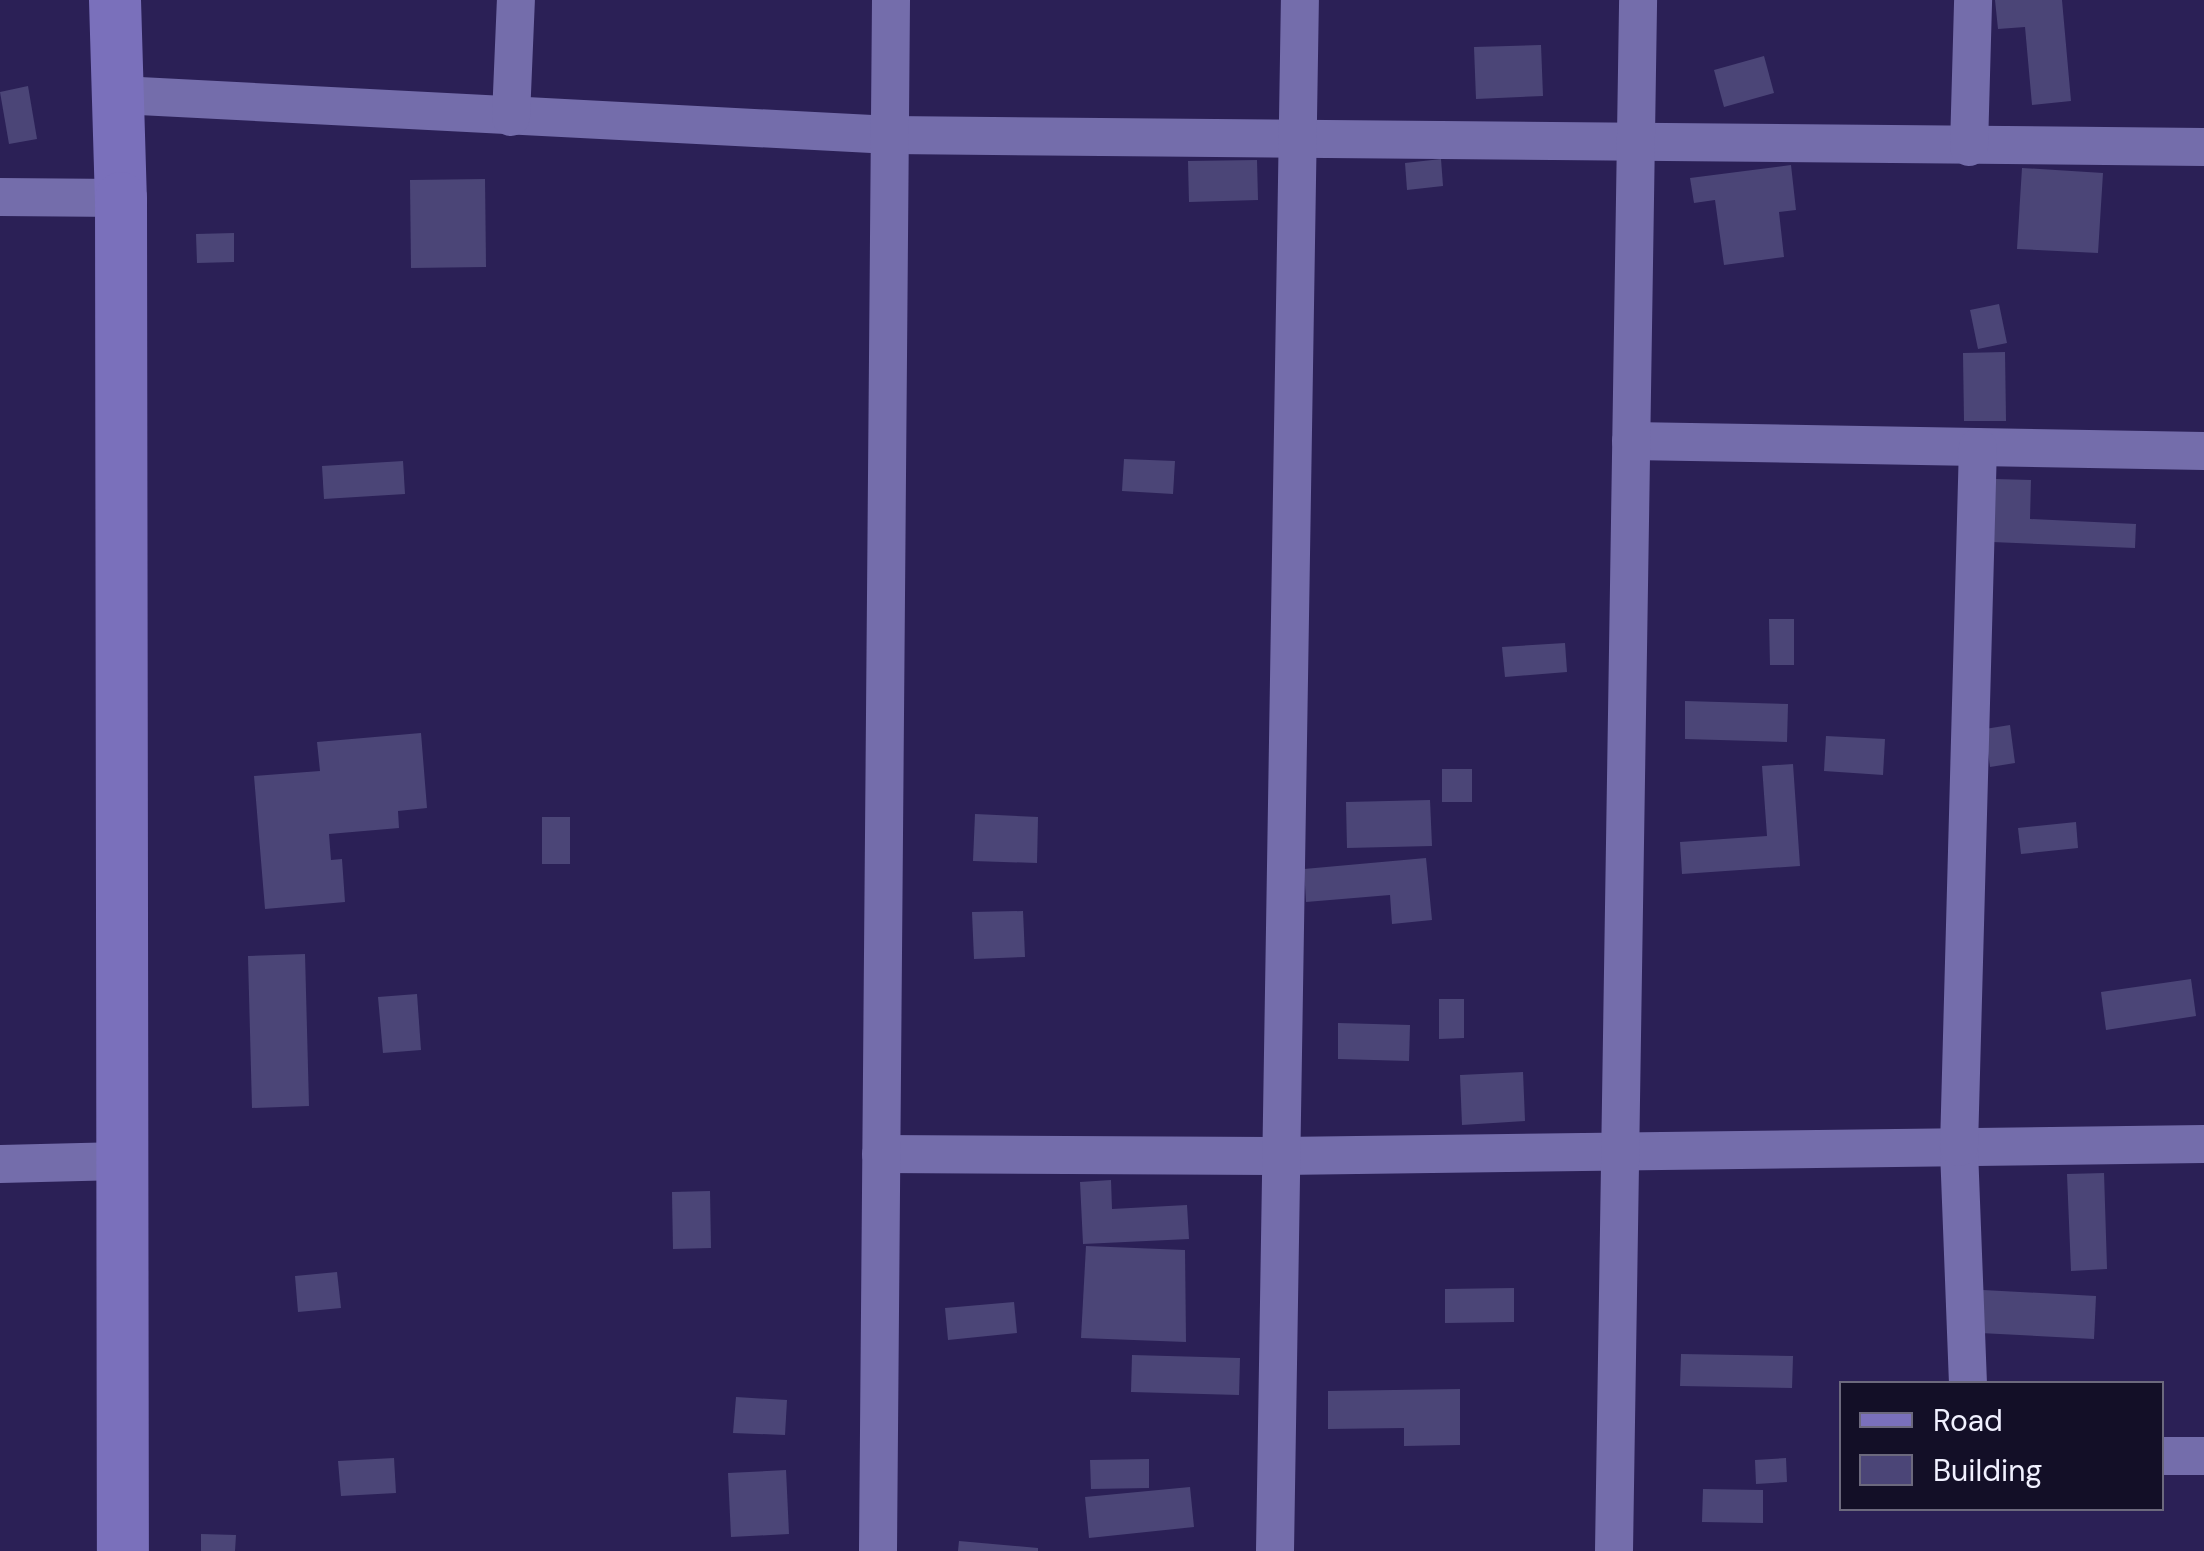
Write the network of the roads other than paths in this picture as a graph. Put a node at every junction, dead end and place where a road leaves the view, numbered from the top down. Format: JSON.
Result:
{"nodes":[{"id":1,"x":115,"y":0,"type":"edge"},
{"id":2,"x":516,"y":0,"type":"edge"},
{"id":3,"x":891,"y":0,"type":"edge"},
{"id":4,"x":1300,"y":0,"type":"edge"},
{"id":5,"x":1638,"y":0,"type":"edge"},
{"id":6,"x":1972,"y":0,"type":"edge"},
{"id":7,"x":120,"y":95,"type":"junction"},
{"id":8,"x":511,"y":117,"type":"junction"},
{"id":9,"x":891,"y":135,"type":"junction"},
{"id":10,"x":1301,"y":140,"type":"junction"},
{"id":11,"x":1635,"y":144,"type":"junction"},
{"id":12,"x":2204,"y":147,"type":"edge"},
{"id":13,"x":1968,"y":148,"type":"junction"},
{"id":14,"x":0,"y":198,"type":"edge"},
{"id":15,"x":122,"y":198,"type":"junction"},
{"id":16,"x":1632,"y":440,"type":"junction"},
{"id":17,"x":1978,"y":447,"type":"junction"},
{"id":18,"x":2204,"y":450,"type":"edge"},
{"id":19,"x":2204,"y":1144,"type":"edge"},
{"id":20,"x":1959,"y":1148,"type":"junction"},
{"id":21,"x":1623,"y":1153,"type":"junction"},
{"id":22,"x":882,"y":1154,"type":"junction"},
{"id":23,"x":1282,"y":1156,"type":"junction"},
{"id":24,"x":122,"y":1161,"type":"junction"},
{"id":25,"x":0,"y":1164,"type":"edge"},
{"id":26,"x":1968,"y":1381,"type":"edge"},
{"id":27,"x":2164,"y":1456,"type":"edge"},
{"id":28,"x":2204,"y":1456,"type":"edge"},
{"id":29,"x":123,"y":1551,"type":"edge"},
{"id":30,"x":878,"y":1551,"type":"edge"},
{"id":31,"x":1275,"y":1551,"type":"edge"},
{"id":32,"x":1614,"y":1551,"type":"edge"}],
"edges":[{"from":1,"to":7,"type":"main road"},
{"from":2,"to":8,"type":"street"},
{"from":3,"to":9,"type":"street"},
{"from":4,"to":10,"type":"street"},
{"from":5,"to":11,"type":"street"},
{"from":6,"to":13,"type":"street"},
{"from":7,"to":8,"type":"street"},
{"from":7,"to":15,"type":"main road"},
{"from":8,"to":9,"type":"street"},
{"from":9,"to":10,"type":"street"},
{"from":9,"to":22,"type":"street"},
{"from":10,"to":11,"type":"street"},
{"from":10,"to":23,"type":"street"},
{"from":11,"to":13,"type":"street"},
{"from":11,"to":16,"type":"street"},
{"from":12,"to":13,"type":"street"},
{"from":14,"to":15,"type":"street"},
{"from":15,"to":24,"type":"main road"},
{"from":16,"to":17,"type":"street"},
{"from":16,"to":21,"type":"street"},
{"from":17,"to":18,"type":"street"},
{"from":17,"to":20,"type":"street"},
{"from":19,"to":20,"type":"street"},
{"from":20,"to":21,"type":"street"},
{"from":20,"to":26,"type":"street"},
{"from":21,"to":23,"type":"street"},
{"from":21,"to":32,"type":"street"},
{"from":22,"to":23,"type":"street"},
{"from":22,"to":30,"type":"street"},
{"from":23,"to":31,"type":"street"},
{"from":24,"to":25,"type":"street"},
{"from":24,"to":29,"type":"main road"},
{"from":27,"to":28,"type":"street"}]}
